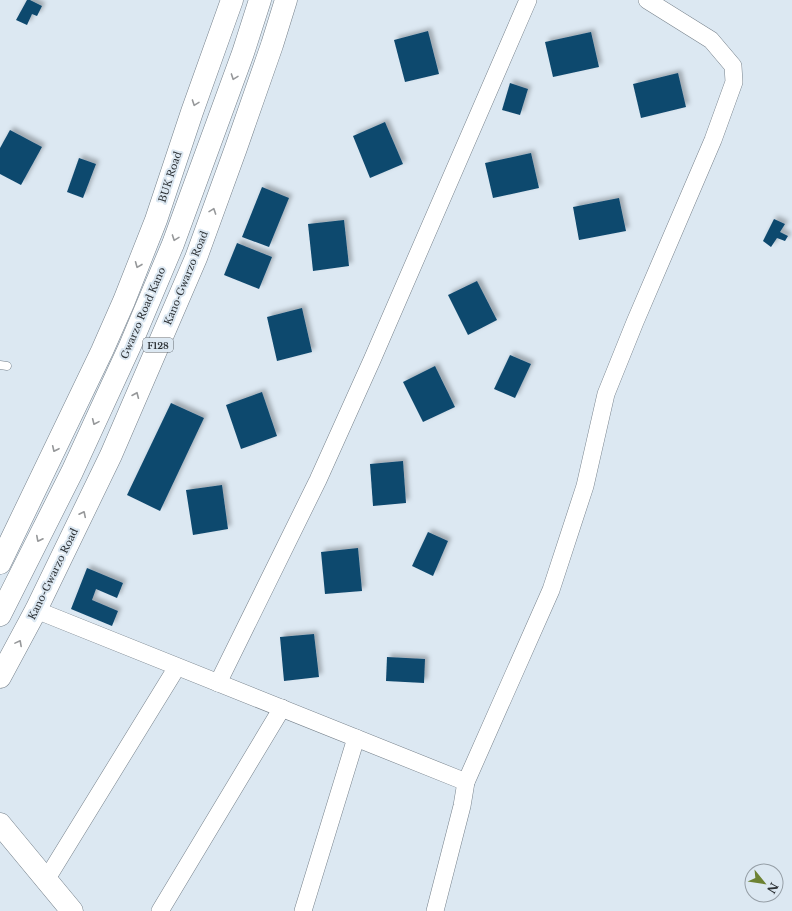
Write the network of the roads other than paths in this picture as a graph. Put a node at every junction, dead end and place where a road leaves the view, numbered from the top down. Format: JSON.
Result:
{"nodes":[{"id":1,"x":232,"y":0,"type":"edge"},
{"id":2,"x":260,"y":0,"type":"edge"},
{"id":3,"x":286,"y":0,"type":"edge"},
{"id":4,"x":528,"y":0,"type":"edge"},
{"id":5,"x":647,"y":0,"type":"edge"},
{"id":6,"x":216,"y":45,"type":"junction"},
{"id":7,"x":243,"y":53,"type":"junction"},
{"id":8,"x":130,"y":346,"type":"junction"},
{"id":9,"x":102,"y":351,"type":"junction"},
{"id":10,"x":0,"y":563,"type":"edge"},
{"id":11,"x":36,"y":610,"type":"junction"},
{"id":12,"x":0,"y":615,"type":"edge"},
{"id":13,"x":177,"y":667,"type":"junction"},
{"id":14,"x":0,"y":677,"type":"edge"},
{"id":15,"x":218,"y":683,"type":"junction"},
{"id":16,"x":282,"y":708,"type":"junction"},
{"id":17,"x":356,"y":738,"type":"junction"},
{"id":18,"x":466,"y":782,"type":"junction"},
{"id":19,"x":0,"y":824,"type":"edge"},
{"id":20,"x":46,"y":880,"type":"junction"},
{"id":21,"x":72,"y":911,"type":"edge"},
{"id":22,"x":160,"y":911,"type":"edge"},
{"id":23,"x":303,"y":911,"type":"edge"},
{"id":24,"x":435,"y":911,"type":"edge"}],
"edges":[{"from":1,"to":6,"type":"main road","name":"BUK Road"},
{"from":2,"to":7,"type":"main road","name":"Gwarzo Road Kano","number":"F128"},
{"from":11,"to":3,"type":"main road","name":"Kano-Gwarzo Road","number":"F128","one_way":true},
{"from":4,"to":15,"type":"street"},
{"from":5,"to":18,"type":"street"},
{"from":6,"to":7,"type":"main road"},
{"from":6,"to":9,"type":"main road","name":"BUK Road","one_way":true},
{"from":7,"to":8,"type":"main road","name":"Gwarzo Road Kano","number":"F128","one_way":true},
{"from":8,"to":9,"type":"main road"},
{"from":8,"to":12,"type":"main road","name":"Gwarzo Road Kano","number":"F128","one_way":true},
{"from":9,"to":10,"type":"main road","name":"BUK Road","one_way":true},
{"from":11,"to":13,"type":"street"},
{"from":14,"to":11,"type":"main road","name":"Kano-Gwarzo Road","number":"F128","one_way":true},
{"from":13,"to":15,"type":"street"},
{"from":13,"to":20,"type":"street"},
{"from":15,"to":16,"type":"street"},
{"from":16,"to":17,"type":"street"},
{"from":16,"to":22,"type":"street"},
{"from":17,"to":18,"type":"street"},
{"from":17,"to":23,"type":"street"},
{"from":18,"to":24,"type":"street"},
{"from":19,"to":20,"type":"main road"},
{"from":20,"to":21,"type":"main road"}]}
